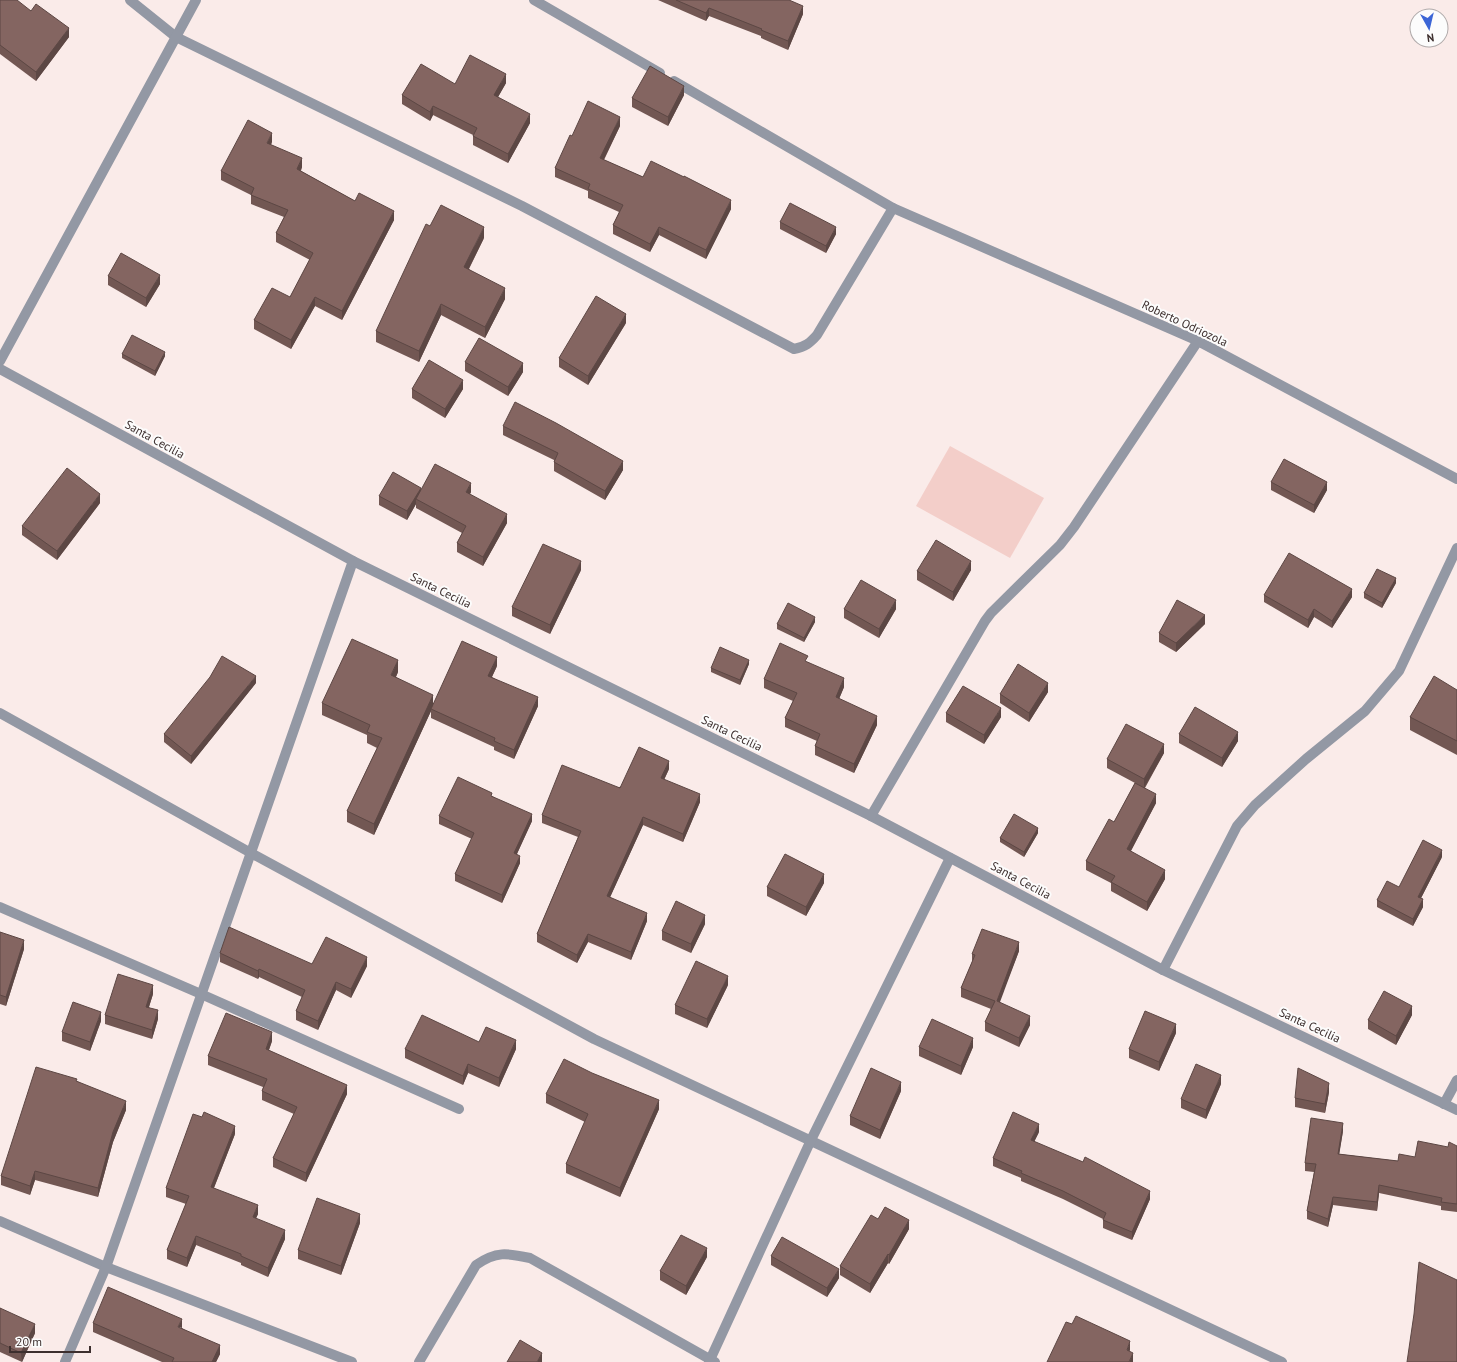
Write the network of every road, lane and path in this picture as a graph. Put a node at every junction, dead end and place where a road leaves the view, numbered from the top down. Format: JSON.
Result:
{"nodes":[{"id":1,"x":130,"y":0,"type":"edge"},
{"id":2,"x":196,"y":0,"type":"edge"},
{"id":3,"x":534,"y":0,"type":"edge"},
{"id":4,"x":176,"y":37,"type":"junction"},
{"id":5,"x":893,"y":208,"type":"junction"},
{"id":6,"x":1198,"y":341,"type":"junction"},
{"id":7,"x":0,"y":361,"type":"edge"},
{"id":8,"x":0,"y":369,"type":"edge"},
{"id":9,"x":1457,"y":479,"type":"edge"},
{"id":10,"x":1457,"y":548,"type":"edge"},
{"id":11,"x":352,"y":561,"type":"junction"},
{"id":12,"x":0,"y":713,"type":"edge"},
{"id":13,"x":871,"y":816,"type":"junction"},
{"id":14,"x":251,"y":853,"type":"junction"},
{"id":15,"x":950,"y":858,"type":"junction"},
{"id":16,"x":0,"y":907,"type":"edge"},
{"id":17,"x":1163,"y":970,"type":"junction"},
{"id":18,"x":201,"y":994,"type":"junction"},
{"id":19,"x":1457,"y":1080,"type":"edge"},
{"id":20,"x":1444,"y":1104,"type":"junction"},
{"id":21,"x":459,"y":1109,"type":"dead end"},
{"id":22,"x":1457,"y":1110,"type":"edge"},
{"id":23,"x":812,"y":1140,"type":"junction"},
{"id":24,"x":0,"y":1221,"type":"edge"},
{"id":25,"x":106,"y":1267,"type":"junction"},
{"id":26,"x":711,"y":1361,"type":"edge"},
{"id":27,"x":65,"y":1362,"type":"edge"},
{"id":28,"x":352,"y":1362,"type":"edge"},
{"id":29,"x":419,"y":1362,"type":"edge"},
{"id":30,"x":1282,"y":1362,"type":"edge"}],
"edges":[{"from":1,"to":4,"type":"street"},
{"from":2,"to":4,"type":"street"},
{"from":3,"to":5,"type":"street","name":"Roberto Odriozola"},
{"from":4,"to":5,"type":"street"},
{"from":4,"to":7,"type":"street"},
{"from":5,"to":6,"type":"street","name":"Roberto Odriozola"},
{"from":6,"to":9,"type":"street","name":"Roberto Odriozola"},
{"from":6,"to":13,"type":"street"},
{"from":8,"to":11,"type":"street","name":"Santa Cecilia"},
{"from":10,"to":17,"type":"street"},
{"from":11,"to":13,"type":"street","name":"Santa Cecilia"},
{"from":11,"to":14,"type":"street"},
{"from":12,"to":14,"type":"street"},
{"from":13,"to":15,"type":"street","name":"Santa Cecilia"},
{"from":14,"to":18,"type":"street"},
{"from":14,"to":23,"type":"street"},
{"from":15,"to":17,"type":"street","name":"Santa Cecilia"},
{"from":15,"to":23,"type":"street"},
{"from":16,"to":18,"type":"street"},
{"from":17,"to":20,"type":"street","name":"Santa Cecilia"},
{"from":18,"to":21,"type":"street"},
{"from":18,"to":25,"type":"street"},
{"from":19,"to":20,"type":"street"},
{"from":20,"to":22,"type":"street","name":"Santa Cecilia"},
{"from":23,"to":26,"type":"street"},
{"from":23,"to":30,"type":"street"},
{"from":24,"to":25,"type":"street"},
{"from":25,"to":27,"type":"street"},
{"from":25,"to":28,"type":"street"},
{"from":26,"to":29,"type":"street"}]}
